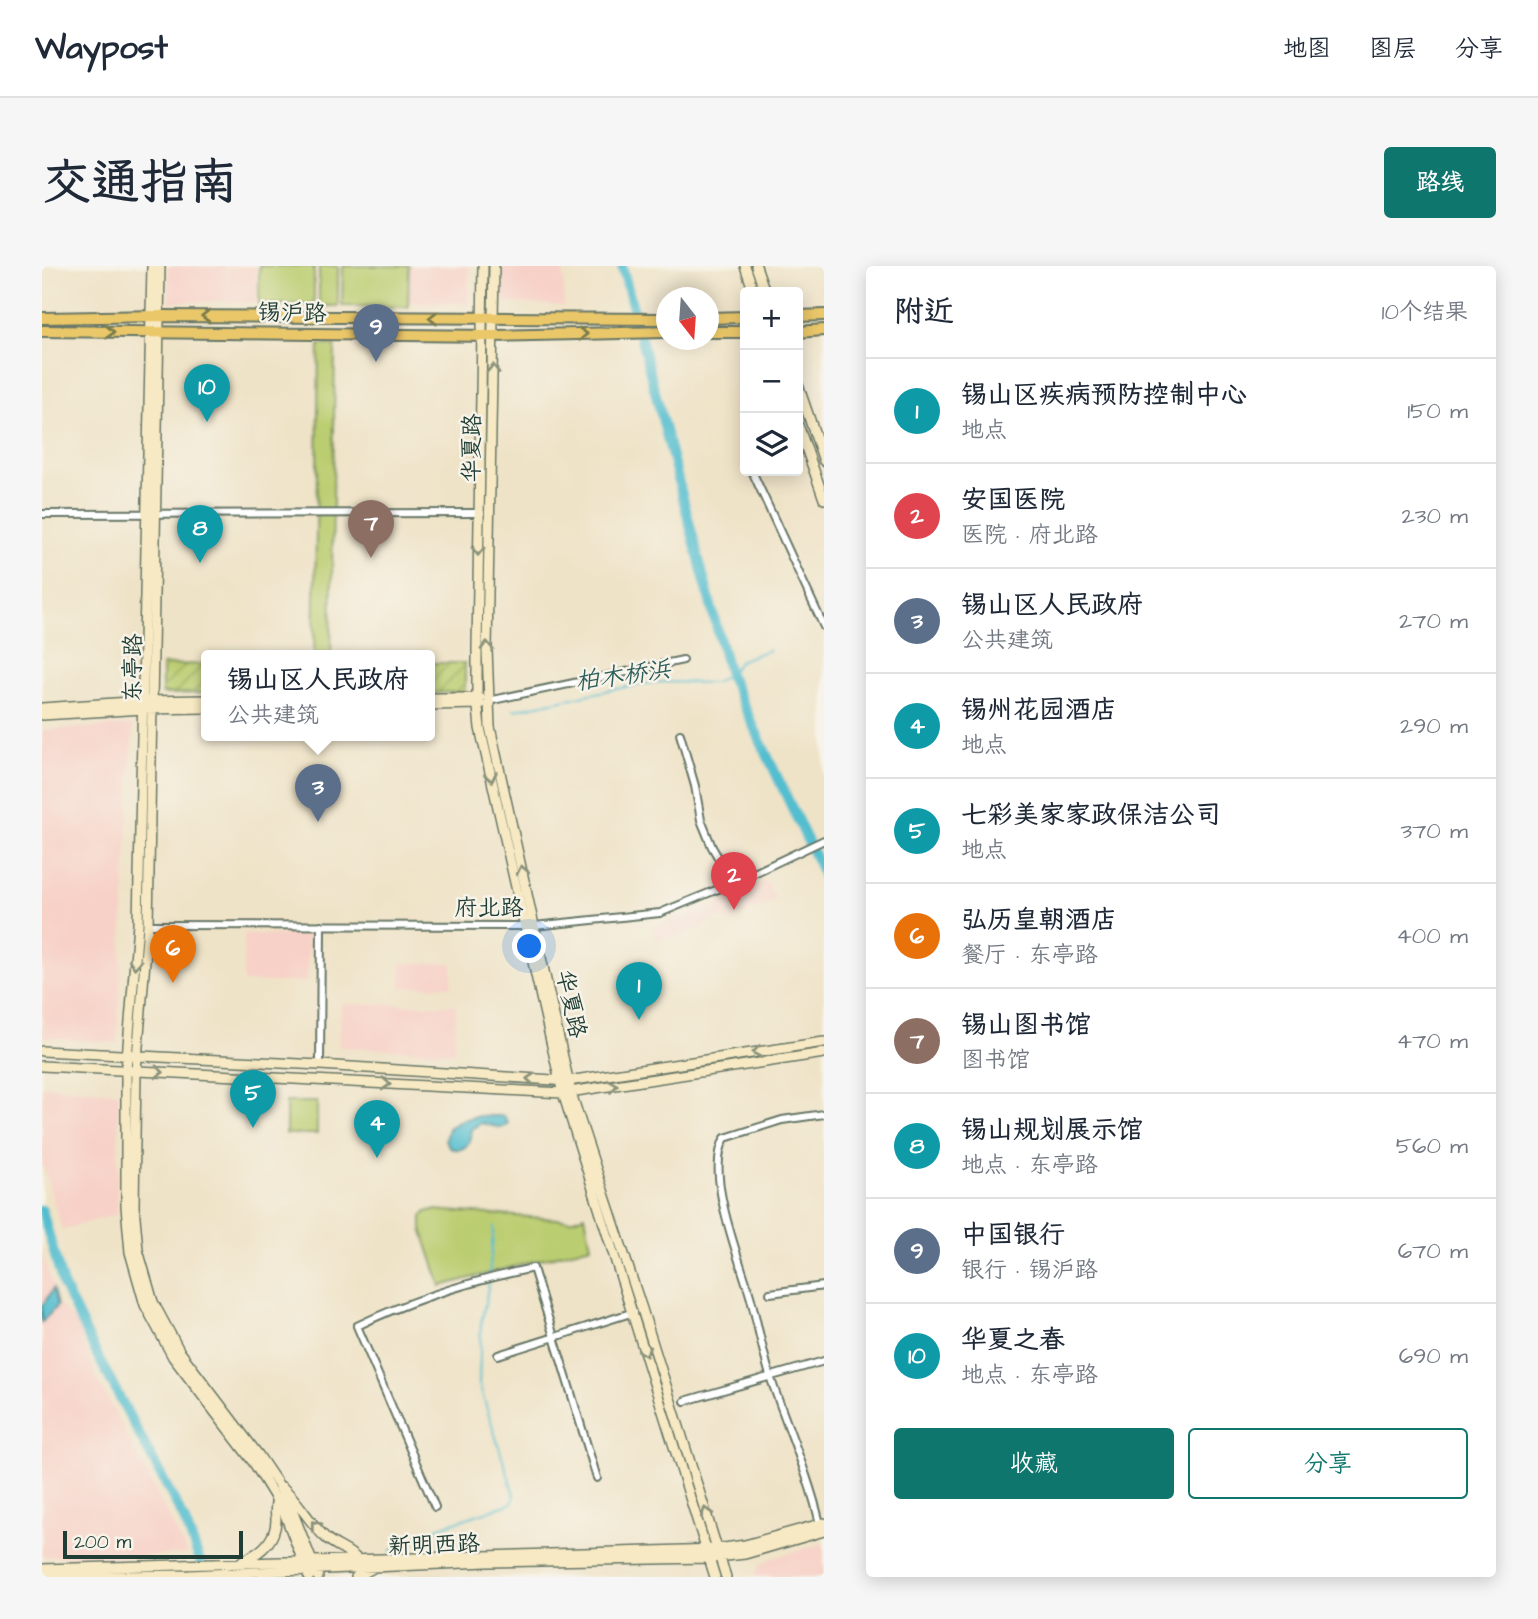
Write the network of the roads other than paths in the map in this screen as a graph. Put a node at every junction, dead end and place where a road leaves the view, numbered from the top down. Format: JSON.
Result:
{"nodes":[{"id":1,"x":152,"y":266,"type":"edge"},
{"id":2,"x":160,"y":266,"type":"edge"},
{"id":3,"x":483,"y":266,"type":"edge"},
{"id":4,"x":494,"y":266,"type":"edge"},
{"id":5,"x":745,"y":266,"type":"edge"},
{"id":6,"x":756,"y":266,"type":"edge"},
{"id":7,"x":752,"y":287,"type":"edge"},
{"id":8,"x":763,"y":287,"type":"edge"},
{"id":9,"x":824,"y":315,"type":"edge"},
{"id":10,"x":156,"y":316,"type":"junction"},
{"id":11,"x":803,"y":316,"type":"edge"},
{"id":12,"x":42,"y":317,"type":"edge"},
{"id":13,"x":740,"y":317,"type":"edge"},
{"id":14,"x":488,"y":318,"type":"junction"},
{"id":15,"x":719,"y":318,"type":"edge"},
{"id":16,"x":656,"y":320,"type":"edge"},
{"id":17,"x":824,"y":330,"type":"edge"},
{"id":18,"x":42,"y":331,"type":"edge"},
{"id":19,"x":656,"y":332,"type":"edge"},
{"id":20,"x":719,"y":332,"type":"edge"},
{"id":21,"x":740,"y":332,"type":"edge"},
{"id":22,"x":803,"y":332,"type":"edge"},
{"id":23,"x":155,"y":333,"type":"junction"},
{"id":24,"x":488,"y":336,"type":"junction"},
{"id":25,"x":803,"y":400,"type":"edge"},
{"id":26,"x":803,"y":444,"type":"edge"},
{"id":27,"x":824,"y":461,"type":"edge"},
{"id":28,"x":754,"y":476,"type":"edge"},
{"id":29,"x":824,"y":499,"type":"edge"},
{"id":30,"x":479,"y":513,"type":"junction"},
{"id":31,"x":490,"y":513,"type":"junction"},
{"id":32,"x":42,"y":514,"type":"edge"},
{"id":33,"x":152,"y":514,"type":"junction"},
{"id":34,"x":824,"y":628,"type":"edge"},
{"id":35,"x":683,"y":660,"type":"dead end"},
{"id":36,"x":435,"y":698,"type":"edge"},
{"id":37,"x":201,"y":700,"type":"edge"},
{"id":38,"x":477,"y":701,"type":"junction"},
{"id":39,"x":488,"y":701,"type":"junction"},
{"id":40,"x":148,"y":705,"type":"junction"},
{"id":41,"x":435,"y":705,"type":"edge"},
{"id":42,"x":42,"y":708,"type":"edge"},
{"id":43,"x":201,"y":708,"type":"edge"},
{"id":44,"x":42,"y":715,"type":"edge"},
{"id":45,"x":680,"y":734,"type":"dead end"},
{"id":46,"x":822,"y":841,"type":"edge"},
{"id":47,"x":733,"y":883,"type":"junction"},
{"id":48,"x":143,"y":924,"type":"junction"},
{"id":49,"x":321,"y":925,"type":"junction"},
{"id":50,"x":529,"y":926,"type":"junction"},
{"id":51,"x":824,"y":1042,"type":"edge"},
{"id":52,"x":42,"y":1051,"type":"edge"},
{"id":53,"x":824,"y":1053,"type":"edge"},
{"id":54,"x":128,"y":1056,"type":"junction"},
{"id":55,"x":138,"y":1056,"type":"junction"},
{"id":56,"x":320,"y":1065,"type":"junction"},
{"id":57,"x":42,"y":1066,"type":"edge"},
{"id":58,"x":132,"y":1071,"type":"junction"},
{"id":59,"x":564,"y":1081,"type":"junction"},
{"id":60,"x":567,"y":1093,"type":"junction"},
{"id":61,"x":824,"y":1114,"type":"edge"},
{"id":62,"x":824,"y":1286,"type":"edge"},
{"id":63,"x":770,"y":1293,"type":"dead end"},
{"id":64,"x":637,"y":1311,"type":"junction"},
{"id":65,"x":554,"y":1337,"type":"junction"},
{"id":66,"x":498,"y":1355,"type":"dead end"},
{"id":67,"x":824,"y":1361,"type":"edge"},
{"id":68,"x":771,"y":1378,"type":"junction"},
{"id":69,"x":685,"y":1401,"type":"dead end"},
{"id":70,"x":597,"y":1478,"type":"dead end"},
{"id":71,"x":278,"y":1484,"type":"junction"},
{"id":72,"x":277,"y":1499,"type":"junction"},
{"id":73,"x":435,"y":1507,"type":"dead end"},
{"id":74,"x":823,"y":1526,"type":"edge"},
{"id":75,"x":707,"y":1553,"type":"junction"},
{"id":76,"x":718,"y":1553,"type":"junction"},
{"id":77,"x":358,"y":1560,"type":"junction"},
{"id":78,"x":238,"y":1563,"type":"junction"},
{"id":79,"x":380,"y":1566,"type":"junction"},
{"id":80,"x":42,"y":1569,"type":"edge"},
{"id":81,"x":223,"y":1569,"type":"junction"},
{"id":82,"x":310,"y":1569,"type":"edge"},
{"id":83,"x":188,"y":1570,"type":"junction"},
{"id":84,"x":258,"y":1574,"type":"edge"},
{"id":85,"x":42,"y":1577,"type":"edge"},
{"id":86,"x":356,"y":1577,"type":"edge"},
{"id":87,"x":715,"y":1577,"type":"edge"},
{"id":88,"x":726,"y":1577,"type":"edge"}],
"edges":[{"from":1,"to":10,"type":"street","name":"东亭路"},
{"from":2,"to":10,"type":"street","name":"东亭路"},
{"from":3,"to":14,"type":"street"},
{"from":4,"to":14,"type":"street"},
{"from":5,"to":7,"type":"street"},
{"from":6,"to":8,"type":"street"},
{"from":9,"to":11,"type":"main road"},
{"from":10,"to":12,"type":"main road"},
{"from":14,"to":10,"type":"main road","one_way":true},
{"from":10,"to":23,"type":"street","name":"东亭路"},
{"from":13,"to":15,"type":"main road"},
{"from":14,"to":16,"type":"main road"},
{"from":14,"to":24,"type":"street"},
{"from":17,"to":22,"type":"main road"},
{"from":18,"to":23,"type":"main road","name":"锡沪路","one_way":true},
{"from":24,"to":19,"type":"main road","name":"锡沪路","one_way":true},
{"from":20,"to":21,"type":"main road"},
{"from":23,"to":24,"type":"main road","name":"锡沪路"},
{"from":23,"to":33,"type":"street","name":"东亭路"},
{"from":24,"to":30,"type":"street","name":"华夏路"},
{"from":31,"to":24,"type":"street","name":"华夏路","one_way":true},
{"from":25,"to":27,"type":"street"},
{"from":26,"to":29,"type":"street"},
{"from":28,"to":34,"type":"street"},
{"from":30,"to":31,"type":"street"},
{"from":30,"to":33,"type":"street"},
{"from":30,"to":38,"type":"street","name":"华夏路","one_way":true},
{"from":39,"to":31,"type":"street","name":"华夏路","one_way":true},
{"from":32,"to":33,"type":"street"},
{"from":33,"to":40,"type":"street","name":"东亭路"},
{"from":35,"to":39,"type":"street"},
{"from":36,"to":38,"type":"street"},
{"from":37,"to":40,"type":"street"},
{"from":38,"to":39,"type":"street"},
{"from":38,"to":41,"type":"street"},
{"from":38,"to":50,"type":"street","name":"华夏路","one_way":true},
{"from":50,"to":39,"type":"street","name":"华夏路","one_way":true},
{"from":40,"to":42,"type":"street"},
{"from":40,"to":43,"type":"street"},
{"from":40,"to":44,"type":"street"},
{"from":40,"to":48,"type":"street","name":"东亭路"},
{"from":45,"to":47,"type":"street"},
{"from":46,"to":47,"type":"street","name":"府北路"},
{"from":47,"to":50,"type":"street","name":"府北路"},
{"from":48,"to":49,"type":"street","name":"府北路"},
{"from":48,"to":54,"type":"street","name":"东亭路","one_way":true},
{"from":48,"to":55,"type":"street","name":"东亭路"},
{"from":49,"to":50,"type":"street","name":"府北路"},
{"from":49,"to":56,"type":"street"},
{"from":50,"to":59,"type":"street","name":"华夏路"},
{"from":51,"to":59,"type":"street","one_way":true},
{"from":52,"to":54,"type":"street"},
{"from":60,"to":53,"type":"street","one_way":true},
{"from":54,"to":55,"type":"street"},
{"from":54,"to":58,"type":"street","name":"东亭路"},
{"from":55,"to":56,"type":"street"},
{"from":55,"to":58,"type":"street","name":"东亭路"},
{"from":59,"to":56,"type":"street","one_way":true},
{"from":57,"to":58,"type":"street"},
{"from":58,"to":60,"type":"street","one_way":true},
{"from":58,"to":71,"type":"street"},
{"from":58,"to":72,"type":"street"},
{"from":59,"to":60,"type":"street","name":"华夏路"},
{"from":60,"to":64,"type":"street","name":"华夏路"},
{"from":61,"to":68,"type":"street"},
{"from":62,"to":63,"type":"street"},
{"from":64,"to":65,"type":"street"},
{"from":64,"to":75,"type":"street","name":"华夏路","one_way":true},
{"from":76,"to":64,"type":"street","name":"华夏路","one_way":true},
{"from":65,"to":66,"type":"street"},
{"from":65,"to":70,"type":"street"},
{"from":65,"to":73,"type":"street"},
{"from":67,"to":68,"type":"street"},
{"from":68,"to":69,"type":"street"},
{"from":68,"to":74,"type":"street"},
{"from":77,"to":71,"type":"street","one_way":true},
{"from":71,"to":82,"type":"street"},
{"from":72,"to":78,"type":"street"},
{"from":72,"to":82,"type":"street"},
{"from":74,"to":76,"type":"street","name":"新明西路"},
{"from":75,"to":76,"type":"street","name":"新明西路"},
{"from":75,"to":77,"type":"street","name":"新明西路"},
{"from":75,"to":79,"type":"street","name":"新明西路"},
{"from":75,"to":87,"type":"street","name":"华夏路"},
{"from":76,"to":88,"type":"street","name":"华夏路"},
{"from":77,"to":82,"type":"street","name":"新明西路"},
{"from":78,"to":81,"type":"street","name":"新明西路"},
{"from":78,"to":82,"type":"street","name":"新明西路"},
{"from":79,"to":82,"type":"street","name":"新明西路"},
{"from":79,"to":86,"type":"street"},
{"from":80,"to":83,"type":"street","name":"新明西路"},
{"from":81,"to":83,"type":"street","name":"新明西路"},
{"from":81,"to":84,"type":"street","name":"新明西路"},
{"from":82,"to":84,"type":"street","name":"新明西路"},
{"from":83,"to":85,"type":"street","name":"新明西路"}]}
